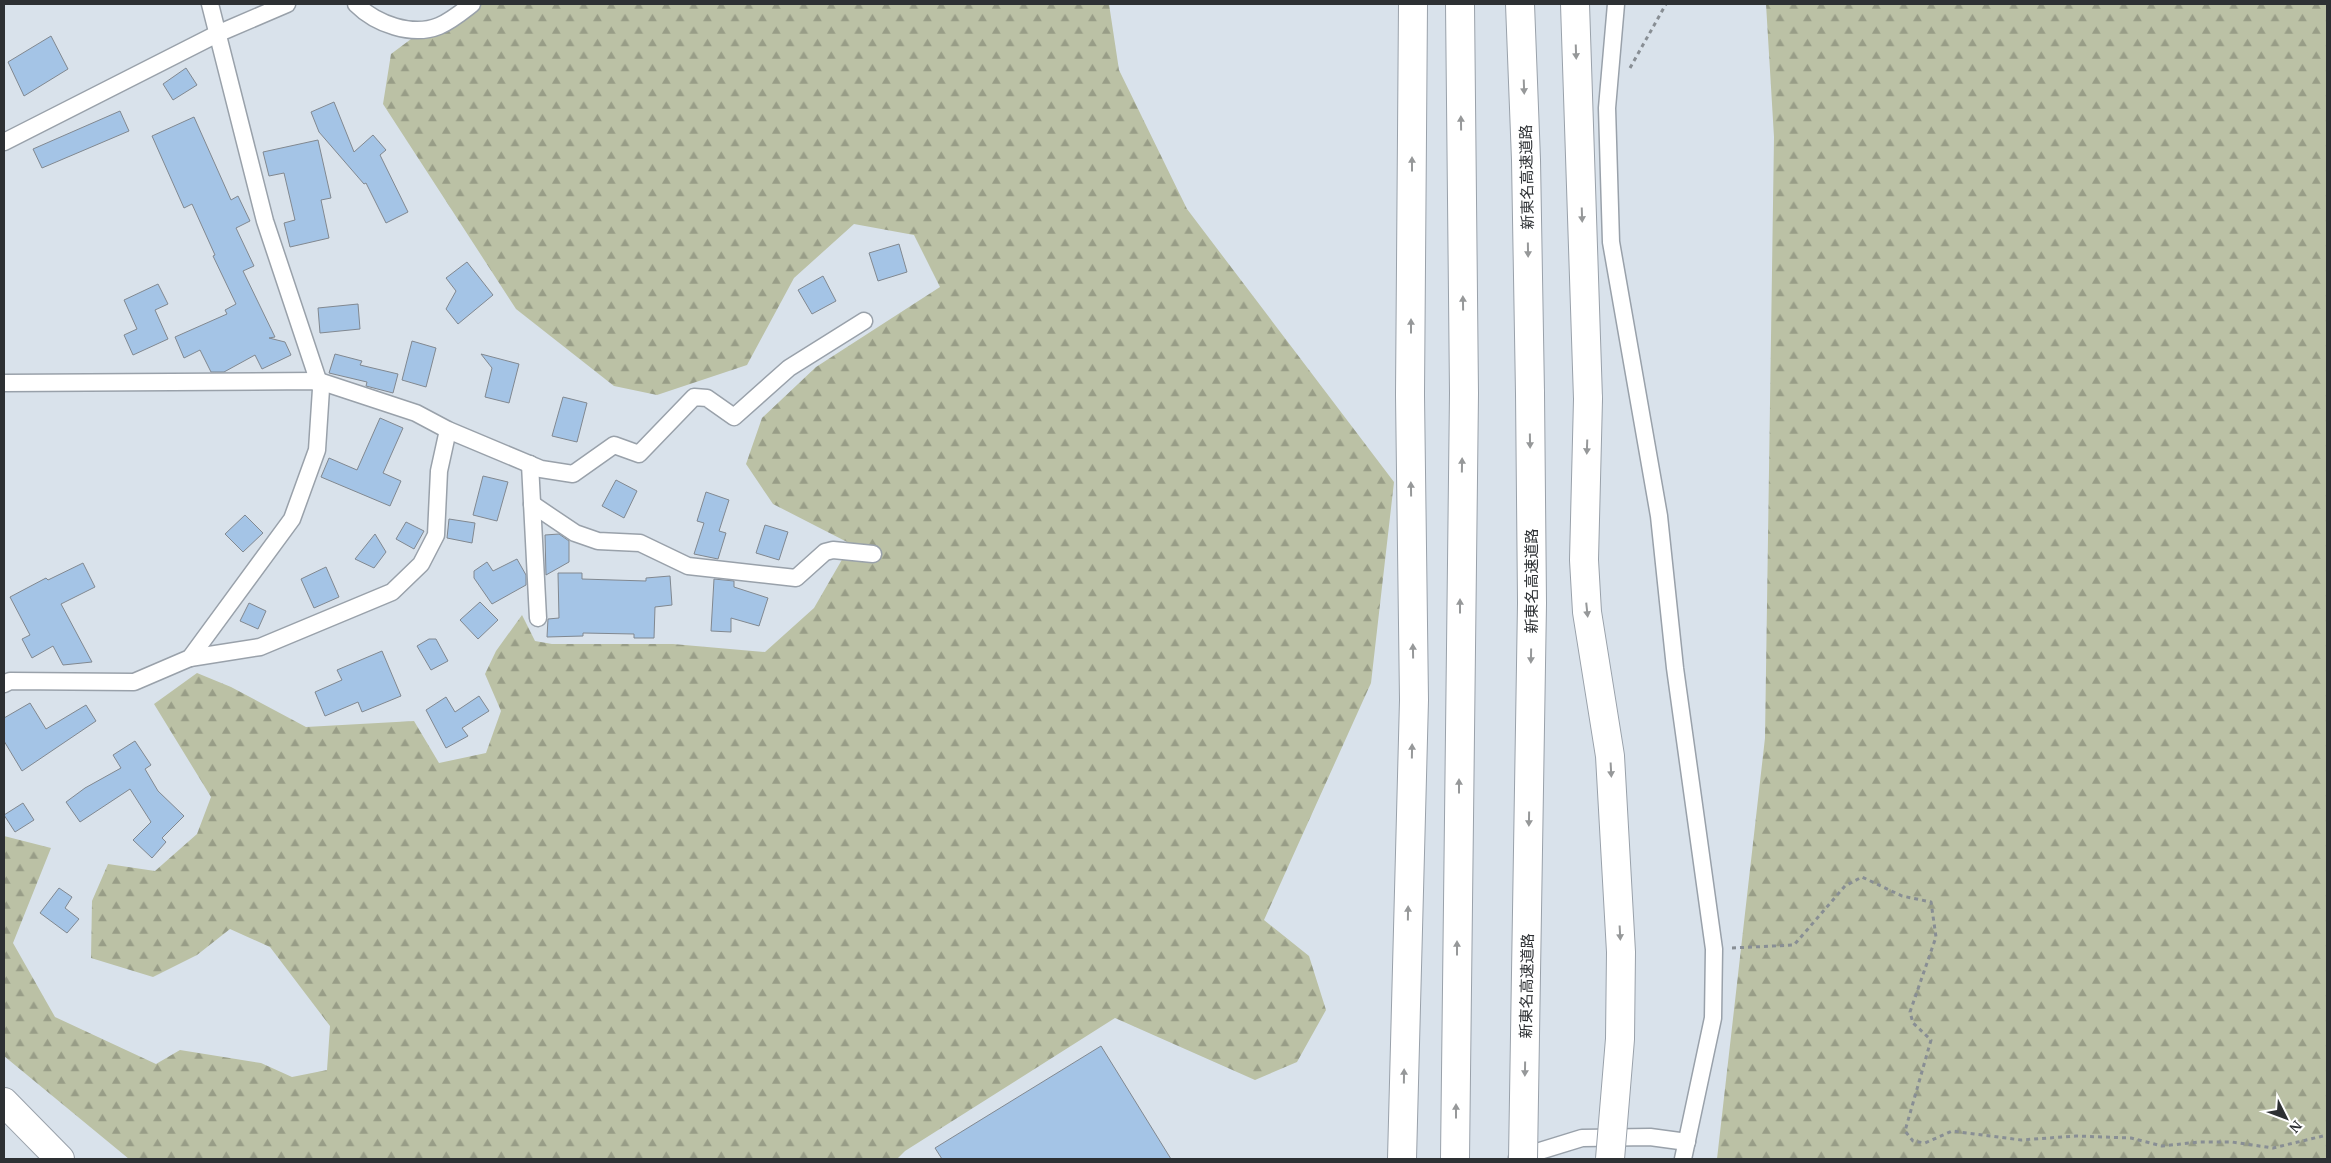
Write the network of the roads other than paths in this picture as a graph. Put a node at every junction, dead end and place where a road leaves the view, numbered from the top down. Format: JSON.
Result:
{"nodes":[{"id":1,"x":210,"y":4,"type":"edge"},
{"id":2,"x":287,"y":4,"type":"edge"},
{"id":3,"x":356,"y":4,"type":"edge"},
{"id":4,"x":472,"y":4,"type":"edge"},
{"id":5,"x":1413,"y":4,"type":"edge"},
{"id":6,"x":1460,"y":4,"type":"edge"},
{"id":7,"x":1520,"y":4,"type":"edge"},
{"id":8,"x":1575,"y":4,"type":"edge"},
{"id":9,"x":1616,"y":4,"type":"edge"},
{"id":10,"x":217,"y":34,"type":"junction"},
{"id":11,"x":4,"y":142,"type":"edge"},
{"id":12,"x":864,"y":320,"type":"dead end"},
{"id":13,"x":319,"y":381,"type":"junction"},
{"id":14,"x":4,"y":383,"type":"edge"},
{"id":15,"x":448,"y":430,"type":"junction"},
{"id":16,"x":530,"y":464,"type":"junction"},
{"id":17,"x":532,"y":504,"type":"junction"},
{"id":18,"x":873,"y":554,"type":"dead end"},
{"id":19,"x":538,"y":618,"type":"dead end"},
{"id":20,"x":190,"y":658,"type":"junction"},
{"id":21,"x":6,"y":678,"type":"edge"},
{"id":22,"x":4,"y":1102,"type":"edge"},
{"id":23,"x":4,"y":1118,"type":"edge"},
{"id":24,"x":1687,"y":1142,"type":"junction"},
{"id":25,"x":56,"y":1159,"type":"edge"},
{"id":26,"x":60,"y":1159,"type":"edge"},
{"id":27,"x":1402,"y":1159,"type":"edge"},
{"id":28,"x":1456,"y":1159,"type":"edge"},
{"id":29,"x":1512,"y":1159,"type":"edge"},
{"id":30,"x":1523,"y":1159,"type":"edge"},
{"id":31,"x":1610,"y":1159,"type":"edge"},
{"id":32,"x":1683,"y":1159,"type":"edge"}],
"edges":[{"from":1,"to":10,"type":"street"},
{"from":2,"to":10,"type":"street"},
{"from":3,"to":4,"type":"street"},
{"from":27,"to":5,"type":"highway","one_way":true},
{"from":28,"to":6,"type":"highway","one_way":true},
{"from":7,"to":30,"type":"highway","name":"新東名高速道路","one_way":true,"bridge":true},
{"from":8,"to":31,"type":"highway","one_way":true,"bridge":true},
{"from":9,"to":24,"type":"street"},
{"from":10,"to":11,"type":"street"},
{"from":10,"to":13,"type":"street"},
{"from":12,"to":16,"type":"street"},
{"from":13,"to":14,"type":"street"},
{"from":13,"to":15,"type":"street"},
{"from":13,"to":20,"type":"street"},
{"from":15,"to":16,"type":"street"},
{"from":15,"to":20,"type":"street"},
{"from":16,"to":17,"type":"street"},
{"from":17,"to":18,"type":"street"},
{"from":17,"to":19,"type":"street"},
{"from":20,"to":21,"type":"street"},
{"from":22,"to":26,"type":"highway"},
{"from":23,"to":25,"type":"highway"},
{"from":24,"to":29,"type":"street"},
{"from":24,"to":32,"type":"street"}]}
